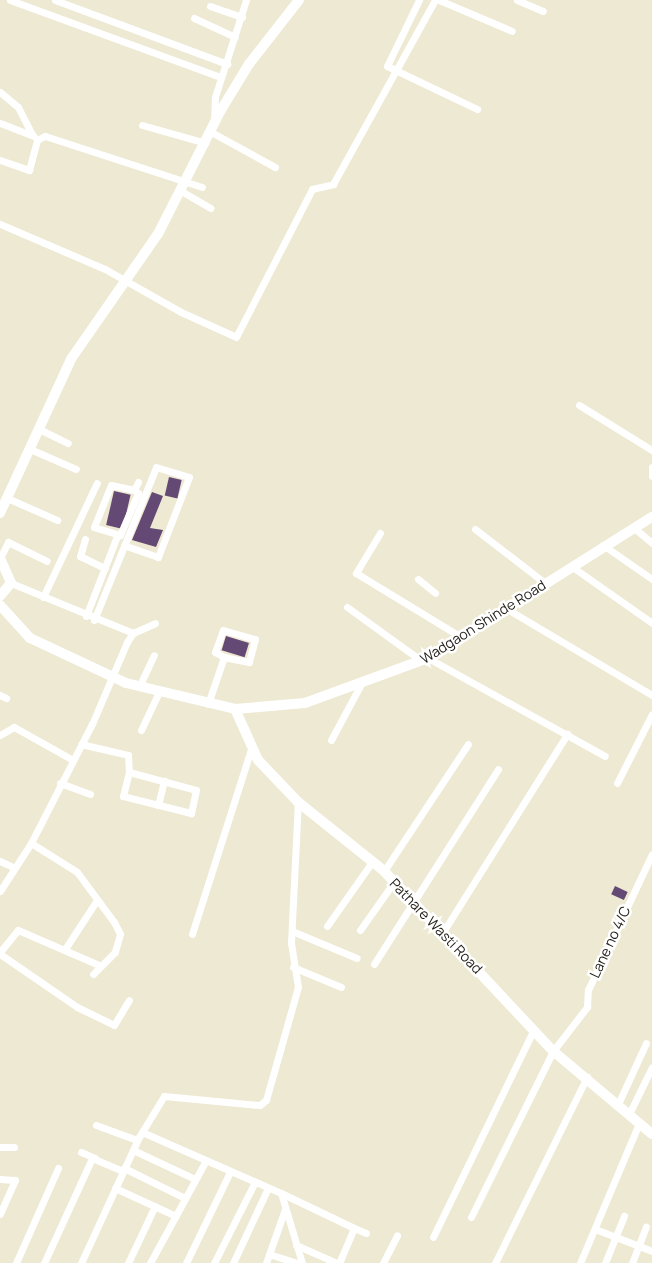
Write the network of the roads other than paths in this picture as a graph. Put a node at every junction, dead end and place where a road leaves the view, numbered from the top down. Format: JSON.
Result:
{"nodes":[{"id":1,"x":10,"y":0,"type":"edge"},
{"id":2,"x":55,"y":0,"type":"edge"},
{"id":3,"x":246,"y":0,"type":"edge"},
{"id":4,"x":299,"y":0,"type":"edge"},
{"id":5,"x":419,"y":0,"type":"edge"},
{"id":6,"x":435,"y":0,"type":"edge"},
{"id":7,"x":439,"y":0,"type":"edge"},
{"id":8,"x":517,"y":0,"type":"edge"},
{"id":9,"x":454,"y":3,"type":"edge"},
{"id":10,"x":210,"y":6,"type":"dead end"},
{"id":11,"x":543,"y":11,"type":"dead end"},
{"id":12,"x":242,"y":17,"type":"junction"},
{"id":13,"x":194,"y":18,"type":"dead end"},
{"id":14,"x":512,"y":31,"type":"dead end"},
{"id":15,"x":235,"y":36,"type":"junction"},
{"id":16,"x":227,"y":64,"type":"junction"},
{"id":17,"x":395,"y":73,"type":"junction"},
{"id":18,"x":220,"y":77,"type":"junction"},
{"id":19,"x":0,"y":92,"type":"edge"},
{"id":20,"x":477,"y":109,"type":"dead end"},
{"id":21,"x":0,"y":123,"type":"edge"},
{"id":22,"x":142,"y":125,"type":"dead end"},
{"id":23,"x":213,"y":128,"type":"junction"},
{"id":24,"x":36,"y":136,"type":"junction"},
{"id":25,"x":206,"y":143,"type":"junction"},
{"id":26,"x":0,"y":160,"type":"edge"},
{"id":27,"x":275,"y":166,"type":"dead end"},
{"id":28,"x":187,"y":179,"type":"junction"},
{"id":29,"x":202,"y":188,"type":"dead end"},
{"id":30,"x":181,"y":191,"type":"junction"},
{"id":31,"x":211,"y":208,"type":"dead end"},
{"id":32,"x":0,"y":224,"type":"edge"},
{"id":33,"x":126,"y":281,"type":"junction"},
{"id":34,"x":579,"y":405,"type":"dead end"},
{"id":35,"x":39,"y":429,"type":"junction"},
{"id":36,"x":68,"y":443,"type":"dead end"},
{"id":37,"x":30,"y":449,"type":"junction"},
{"id":38,"x":652,"y":450,"type":"edge"},
{"id":39,"x":652,"y":467,"type":"edge"},
{"id":40,"x":76,"y":469,"type":"dead end"},
{"id":41,"x":652,"y":476,"type":"edge"},
{"id":42,"x":138,"y":482,"type":"dead end"},
{"id":43,"x":96,"y":483,"type":"dead end"},
{"id":44,"x":134,"y":490,"type":"junction"},
{"id":45,"x":7,"y":498,"type":"junction"},
{"id":46,"x":0,"y":513,"type":"edge"},
{"id":47,"x":652,"y":516,"type":"edge"},
{"id":48,"x":58,"y":520,"type":"dead end"},
{"id":49,"x":634,"y":527,"type":"junction"},
{"id":50,"x":475,"y":529,"type":"dead end"},
{"id":51,"x":380,"y":534,"type":"dead end"},
{"id":52,"x":118,"y":536,"type":"junction"},
{"id":53,"x":85,"y":539,"type":"dead end"},
{"id":54,"x":652,"y":543,"type":"edge"},
{"id":55,"x":603,"y":545,"type":"junction"},
{"id":56,"x":124,"y":546,"type":"junction"},
{"id":57,"x":0,"y":558,"type":"edge"},
{"id":58,"x":47,"y":561,"type":"dead end"},
{"id":59,"x":571,"y":566,"type":"junction"},
{"id":60,"x":105,"y":568,"type":"junction"},
{"id":61,"x":418,"y":579,"type":"dead end"},
{"id":62,"x":652,"y":579,"type":"edge"},
{"id":63,"x":11,"y":582,"type":"junction"},
{"id":64,"x":546,"y":583,"type":"junction"},
{"id":65,"x":435,"y":593,"type":"dead end"},
{"id":66,"x":0,"y":596,"type":"edge"},
{"id":67,"x":43,"y":598,"type":"junction"},
{"id":68,"x":348,"y":607,"type":"dead end"},
{"id":69,"x":1,"y":608,"type":"edge"},
{"id":70,"x":507,"y":609,"type":"junction"},
{"id":71,"x":86,"y":616,"type":"junction"},
{"id":72,"x":94,"y":620,"type":"junction"},
{"id":73,"x":155,"y":623,"type":"dead end"},
{"id":74,"x":652,"y":623,"type":"edge"},
{"id":75,"x":133,"y":634,"type":"junction"},
{"id":76,"x":461,"y":637,"type":"junction"},
{"id":77,"x":154,"y":655,"type":"dead end"},
{"id":78,"x":224,"y":657,"type":"junction"},
{"id":79,"x":425,"y":659,"type":"junction"},
{"id":80,"x":109,"y":677,"type":"junction"},
{"id":81,"x":361,"y":684,"type":"junction"},
{"id":82,"x":139,"y":687,"type":"junction"},
{"id":83,"x":159,"y":692,"type":"junction"},
{"id":84,"x":652,"y":695,"type":"edge"},
{"id":85,"x":208,"y":704,"type":"junction"},
{"id":86,"x":235,"y":709,"type":"junction"},
{"id":87,"x":652,"y":714,"type":"edge"},
{"id":88,"x":141,"y":730,"type":"dead end"},
{"id":89,"x":567,"y":734,"type":"junction"},
{"id":90,"x":0,"y":735,"type":"edge"},
{"id":91,"x":331,"y":740,"type":"dead end"},
{"id":92,"x":82,"y":744,"type":"junction"},
{"id":93,"x":468,"y":744,"type":"dead end"},
{"id":94,"x":252,"y":746,"type":"junction"},
{"id":95,"x":605,"y":756,"type":"dead end"},
{"id":96,"x":71,"y":759,"type":"junction"},
{"id":97,"x":498,"y":769,"type":"dead end"},
{"id":98,"x":129,"y":772,"type":"junction"},
{"id":99,"x":164,"y":781,"type":"junction"},
{"id":100,"x":60,"y":783,"type":"junction"},
{"id":101,"x":618,"y":783,"type":"dead end"},
{"id":102,"x":90,"y":794,"type":"dead end"},
{"id":103,"x":298,"y":802,"type":"junction"},
{"id":104,"x":158,"y":805,"type":"junction"},
{"id":105,"x":31,"y":843,"type":"junction"},
{"id":106,"x":652,"y":854,"type":"edge"},
{"id":107,"x":0,"y":861,"type":"edge"},
{"id":108,"x":372,"y":862,"type":"junction"},
{"id":109,"x":14,"y":867,"type":"junction"},
{"id":110,"x":384,"y":871,"type":"junction"},
{"id":111,"x":7,"y":875,"type":"junction"},
{"id":112,"x":0,"y":879,"type":"edge"},
{"id":113,"x":394,"y":882,"type":"junction"},
{"id":114,"x":0,"y":891,"type":"edge"},
{"id":115,"x":97,"y":900,"type":"junction"},
{"id":116,"x":415,"y":902,"type":"junction"},
{"id":117,"x":327,"y":926,"type":"dead end"},
{"id":118,"x":360,"y":930,"type":"dead end"},
{"id":119,"x":292,"y":931,"type":"junction"},
{"id":120,"x":443,"y":932,"type":"junction"},
{"id":121,"x":192,"y":934,"type":"dead end"},
{"id":122,"x":65,"y":949,"type":"junction"},
{"id":123,"x":0,"y":953,"type":"edge"},
{"id":124,"x":357,"y":958,"type":"dead end"},
{"id":125,"x":374,"y":964,"type":"dead end"},
{"id":126,"x":101,"y":966,"type":"junction"},
{"id":127,"x":293,"y":967,"type":"junction"},
{"id":128,"x":93,"y":974,"type":"dead end"},
{"id":129,"x":341,"y":987,"type":"dead end"},
{"id":130,"x":129,"y":1000,"type":"dead end"},
{"id":131,"x":533,"y":1031,"type":"junction"},
{"id":132,"x":646,"y":1043,"type":"dead end"},
{"id":133,"x":553,"y":1052,"type":"junction"},
{"id":134,"x":652,"y":1067,"type":"edge"},
{"id":135,"x":587,"y":1077,"type":"junction"},
{"id":136,"x":618,"y":1104,"type":"junction"},
{"id":137,"x":629,"y":1114,"type":"junction"},
{"id":138,"x":639,"y":1123,"type":"junction"},
{"id":139,"x":96,"y":1125,"type":"dead end"},
{"id":140,"x":142,"y":1132,"type":"junction"},
{"id":141,"x":652,"y":1134,"type":"edge"},
{"id":142,"x":137,"y":1140,"type":"junction"},
{"id":143,"x":0,"y":1147,"type":"edge"},
{"id":144,"x":14,"y":1147,"type":"dead end"},
{"id":145,"x":133,"y":1150,"type":"junction"},
{"id":146,"x":81,"y":1152,"type":"dead end"},
{"id":147,"x":95,"y":1158,"type":"junction"},
{"id":148,"x":205,"y":1162,"type":"junction"},
{"id":149,"x":58,"y":1168,"type":"dead end"},
{"id":150,"x":124,"y":1169,"type":"junction"},
{"id":151,"x":230,"y":1172,"type":"junction"},
{"id":152,"x":0,"y":1179,"type":"edge"},
{"id":153,"x":195,"y":1179,"type":"junction"},
{"id":154,"x":255,"y":1182,"type":"junction"},
{"id":155,"x":115,"y":1188,"type":"junction"},
{"id":156,"x":268,"y":1188,"type":"junction"},
{"id":157,"x":281,"y":1193,"type":"junction"},
{"id":158,"x":185,"y":1198,"type":"junction"},
{"id":159,"x":155,"y":1206,"type":"junction"},
{"id":160,"x":286,"y":1209,"type":"junction"},
{"id":161,"x":0,"y":1214,"type":"edge"},
{"id":162,"x":176,"y":1216,"type":"junction"},
{"id":163,"x":624,"y":1216,"type":"dead end"},
{"id":164,"x":471,"y":1217,"type":"dead end"},
{"id":165,"x":646,"y":1226,"type":"dead end"},
{"id":166,"x":354,"y":1228,"type":"junction"},
{"id":167,"x":595,"y":1229,"type":"junction"},
{"id":168,"x":366,"y":1233,"type":"dead end"},
{"id":169,"x":397,"y":1235,"type":"dead end"},
{"id":170,"x":433,"y":1236,"type":"dead end"},
{"id":171,"x":616,"y":1238,"type":"junction"},
{"id":172,"x":296,"y":1245,"type":"junction"},
{"id":173,"x":639,"y":1246,"type":"junction"},
{"id":174,"x":652,"y":1251,"type":"edge"},
{"id":175,"x":269,"y":1254,"type":"junction"},
{"id":176,"x":16,"y":1263,"type":"edge"},
{"id":177,"x":44,"y":1263,"type":"edge"},
{"id":178,"x":81,"y":1263,"type":"edge"},
{"id":179,"x":128,"y":1263,"type":"edge"},
{"id":180,"x":150,"y":1263,"type":"edge"},
{"id":181,"x":186,"y":1263,"type":"edge"},
{"id":182,"x":214,"y":1263,"type":"edge"},
{"id":183,"x":233,"y":1263,"type":"edge"},
{"id":184,"x":266,"y":1263,"type":"edge"},
{"id":185,"x":296,"y":1263,"type":"edge"},
{"id":186,"x":302,"y":1263,"type":"edge"},
{"id":187,"x":338,"y":1263,"type":"edge"},
{"id":188,"x":383,"y":1263,"type":"edge"},
{"id":189,"x":495,"y":1263,"type":"edge"},
{"id":190,"x":580,"y":1263,"type":"edge"},
{"id":191,"x":605,"y":1263,"type":"edge"},
{"id":192,"x":632,"y":1263,"type":"edge"}],
"edges":[{"from":1,"to":18,"type":"street"},
{"from":2,"to":16,"type":"street"},
{"from":3,"to":12,"type":"street"},
{"from":4,"to":23,"type":"street"},
{"from":5,"to":17,"type":"street"},
{"from":6,"to":17,"type":"street"},
{"from":7,"to":9,"type":"street"},
{"from":8,"to":11,"type":"street"},
{"from":9,"to":14,"type":"street"},
{"from":10,"to":12,"type":"street"},
{"from":12,"to":15,"type":"street"},
{"from":13,"to":15,"type":"street"},
{"from":15,"to":16,"type":"street"},
{"from":16,"to":18,"type":"street"},
{"from":17,"to":20,"type":"street"},
{"from":17,"to":33,"type":"street"},
{"from":18,"to":23,"type":"street"},
{"from":19,"to":24,"type":"street"},
{"from":21,"to":24,"type":"street"},
{"from":22,"to":25,"type":"street"},
{"from":23,"to":25,"type":"street"},
{"from":23,"to":27,"type":"street"},
{"from":24,"to":26,"type":"street"},
{"from":24,"to":28,"type":"street"},
{"from":25,"to":28,"type":"street"},
{"from":28,"to":29,"type":"street"},
{"from":28,"to":30,"type":"street"},
{"from":30,"to":31,"type":"street"},
{"from":30,"to":33,"type":"street"},
{"from":32,"to":33,"type":"street"},
{"from":33,"to":35,"type":"street"},
{"from":34,"to":38,"type":"street"},
{"from":35,"to":36,"type":"street"},
{"from":35,"to":37,"type":"street"},
{"from":37,"to":40,"type":"street"},
{"from":37,"to":45,"type":"street"},
{"from":39,"to":41,"type":"street"},
{"from":42,"to":44,"type":"street"},
{"from":43,"to":67,"type":"street"},
{"from":44,"to":52,"type":"street"},
{"from":44,"to":52,"type":"street"},
{"from":45,"to":46,"type":"street"},
{"from":45,"to":48,"type":"street"},
{"from":47,"to":49,"type":"street","name":"Wadgaon Shinde Road"},
{"from":49,"to":54,"type":"street"},
{"from":49,"to":55,"type":"street","name":"Wadgaon Shinde Road"},
{"from":50,"to":64,"type":"street"},
{"from":51,"to":76,"type":"street"},
{"from":52,"to":60,"type":"street"},
{"from":53,"to":60,"type":"street"},
{"from":55,"to":59,"type":"street","name":"Wadgaon Shinde Road"},
{"from":55,"to":62,"type":"street"},
{"from":56,"to":56,"type":"street"},
{"from":56,"to":72,"type":"street"},
{"from":57,"to":58,"type":"street"},
{"from":57,"to":63,"type":"street"},
{"from":59,"to":64,"type":"street","name":"Wadgaon Shinde Road"},
{"from":59,"to":74,"type":"street"},
{"from":60,"to":71,"type":"street"},
{"from":61,"to":65,"type":"street"},
{"from":63,"to":66,"type":"street"},
{"from":63,"to":67,"type":"street"},
{"from":64,"to":70,"type":"street","name":"Wadgaon Shinde Road"},
{"from":67,"to":71,"type":"street"},
{"from":68,"to":79,"type":"street"},
{"from":69,"to":80,"type":"street","name":"Wadgaon Shinde Road"},
{"from":70,"to":76,"type":"street","name":"Wadgaon Shinde Road"},
{"from":70,"to":84,"type":"street"},
{"from":71,"to":72,"type":"street"},
{"from":72,"to":75,"type":"street"},
{"from":73,"to":75,"type":"street"},
{"from":75,"to":80,"type":"street"},
{"from":76,"to":79,"type":"street","name":"Wadgaon Shinde Road"},
{"from":77,"to":82,"type":"street"},
{"from":78,"to":78,"type":"street"},
{"from":78,"to":85,"type":"street"},
{"from":79,"to":81,"type":"street","name":"Wadgaon Shinde Road"},
{"from":79,"to":89,"type":"street"},
{"from":80,"to":82,"type":"street","name":"Wadgaon Shinde Road"},
{"from":80,"to":92,"type":"street"},
{"from":81,"to":86,"type":"street","name":"Wadgaon Shinde Road"},
{"from":81,"to":91,"type":"street"},
{"from":82,"to":83,"type":"street","name":"Wadgaon Shinde Road"},
{"from":83,"to":85,"type":"street","name":"Wadgaon Shinde Road"},
{"from":83,"to":88,"type":"street"},
{"from":85,"to":86,"type":"street","name":"Wadgaon Shinde Road"},
{"from":86,"to":94,"type":"street","name":"Pathare Wasti Road"},
{"from":87,"to":101,"type":"street"},
{"from":89,"to":95,"type":"street"},
{"from":89,"to":120,"type":"street"},
{"from":90,"to":96,"type":"street"},
{"from":92,"to":96,"type":"street"},
{"from":92,"to":98,"type":"street"},
{"from":93,"to":110,"type":"street"},
{"from":94,"to":103,"type":"street","name":"Pathare Wasti Road"},
{"from":94,"to":121,"type":"street"},
{"from":96,"to":100,"type":"street"},
{"from":97,"to":116,"type":"street"},
{"from":98,"to":99,"type":"street"},
{"from":98,"to":104,"type":"street"},
{"from":99,"to":104,"type":"street"},
{"from":99,"to":104,"type":"street"},
{"from":100,"to":102,"type":"street"},
{"from":100,"to":105,"type":"street"},
{"from":103,"to":108,"type":"street","name":"Pathare Wasti Road"},
{"from":103,"to":119,"type":"street"},
{"from":105,"to":109,"type":"street"},
{"from":105,"to":115,"type":"street"},
{"from":106,"to":133,"type":"street","name":"Lane no 4/C"},
{"from":107,"to":109,"type":"street"},
{"from":108,"to":110,"type":"street","name":"Pathare Wasti Road"},
{"from":108,"to":117,"type":"street"},
{"from":109,"to":111,"type":"street"},
{"from":110,"to":113,"type":"street","name":"Pathare Wasti Road"},
{"from":111,"to":112,"type":"street"},
{"from":111,"to":114,"type":"street"},
{"from":113,"to":116,"type":"street","name":"Pathare Wasti Road"},
{"from":113,"to":118,"type":"street"},
{"from":115,"to":122,"type":"street"},
{"from":115,"to":126,"type":"street"},
{"from":116,"to":120,"type":"street","name":"Pathare Wasti Road"},
{"from":116,"to":125,"type":"street"},
{"from":119,"to":124,"type":"street"},
{"from":119,"to":127,"type":"street"},
{"from":120,"to":131,"type":"street","name":"Pathare Wasti Road"},
{"from":122,"to":123,"type":"street"},
{"from":122,"to":126,"type":"street"},
{"from":123,"to":130,"type":"street"},
{"from":126,"to":128,"type":"street"},
{"from":127,"to":129,"type":"street"},
{"from":127,"to":140,"type":"street"},
{"from":131,"to":133,"type":"street","name":"Pathare Wasti Road"},
{"from":131,"to":170,"type":"street"},
{"from":132,"to":136,"type":"street"},
{"from":133,"to":135,"type":"street","name":"Pathare Wasti Road"},
{"from":133,"to":164,"type":"street","name":"Lane no 4/C"},
{"from":134,"to":137,"type":"street"},
{"from":135,"to":136,"type":"street","name":"Pathare Wasti Road"},
{"from":135,"to":189,"type":"street"},
{"from":136,"to":137,"type":"street","name":"Pathare Wasti Road"},
{"from":137,"to":138,"type":"street","name":"Pathare Wasti Road"},
{"from":138,"to":141,"type":"street","name":"Pathare Wasti Road"},
{"from":138,"to":167,"type":"street"},
{"from":139,"to":142,"type":"street"},
{"from":140,"to":142,"type":"street"},
{"from":140,"to":148,"type":"street"},
{"from":142,"to":145,"type":"street"},
{"from":143,"to":144,"type":"street"},
{"from":145,"to":150,"type":"street"},
{"from":145,"to":153,"type":"street"},
{"from":146,"to":147,"type":"street"},
{"from":147,"to":150,"type":"street"},
{"from":147,"to":177,"type":"street"},
{"from":148,"to":151,"type":"street"},
{"from":148,"to":153,"type":"street"},
{"from":149,"to":176,"type":"street"},
{"from":150,"to":155,"type":"street"},
{"from":150,"to":158,"type":"street"},
{"from":151,"to":154,"type":"street"},
{"from":151,"to":181,"type":"street"},
{"from":152,"to":161,"type":"street"},
{"from":153,"to":158,"type":"street"},
{"from":154,"to":156,"type":"street"},
{"from":154,"to":182,"type":"street"},
{"from":155,"to":159,"type":"street"},
{"from":155,"to":178,"type":"street"},
{"from":156,"to":157,"type":"street"},
{"from":156,"to":183,"type":"street"},
{"from":157,"to":160,"type":"street"},
{"from":157,"to":166,"type":"street"},
{"from":158,"to":162,"type":"street"},
{"from":159,"to":162,"type":"street"},
{"from":159,"to":179,"type":"street"},
{"from":160,"to":172,"type":"street"},
{"from":160,"to":175,"type":"street"},
{"from":162,"to":180,"type":"street"},
{"from":163,"to":171,"type":"street"},
{"from":165,"to":173,"type":"street"},
{"from":166,"to":168,"type":"street"},
{"from":166,"to":187,"type":"street"},
{"from":167,"to":171,"type":"street"},
{"from":167,"to":190,"type":"street"},
{"from":169,"to":188,"type":"street"},
{"from":171,"to":173,"type":"street"},
{"from":171,"to":191,"type":"street"},
{"from":172,"to":186,"type":"street"},
{"from":172,"to":187,"type":"street"},
{"from":173,"to":174,"type":"street"},
{"from":173,"to":192,"type":"street"},
{"from":175,"to":184,"type":"street"},
{"from":175,"to":185,"type":"street"}]}
